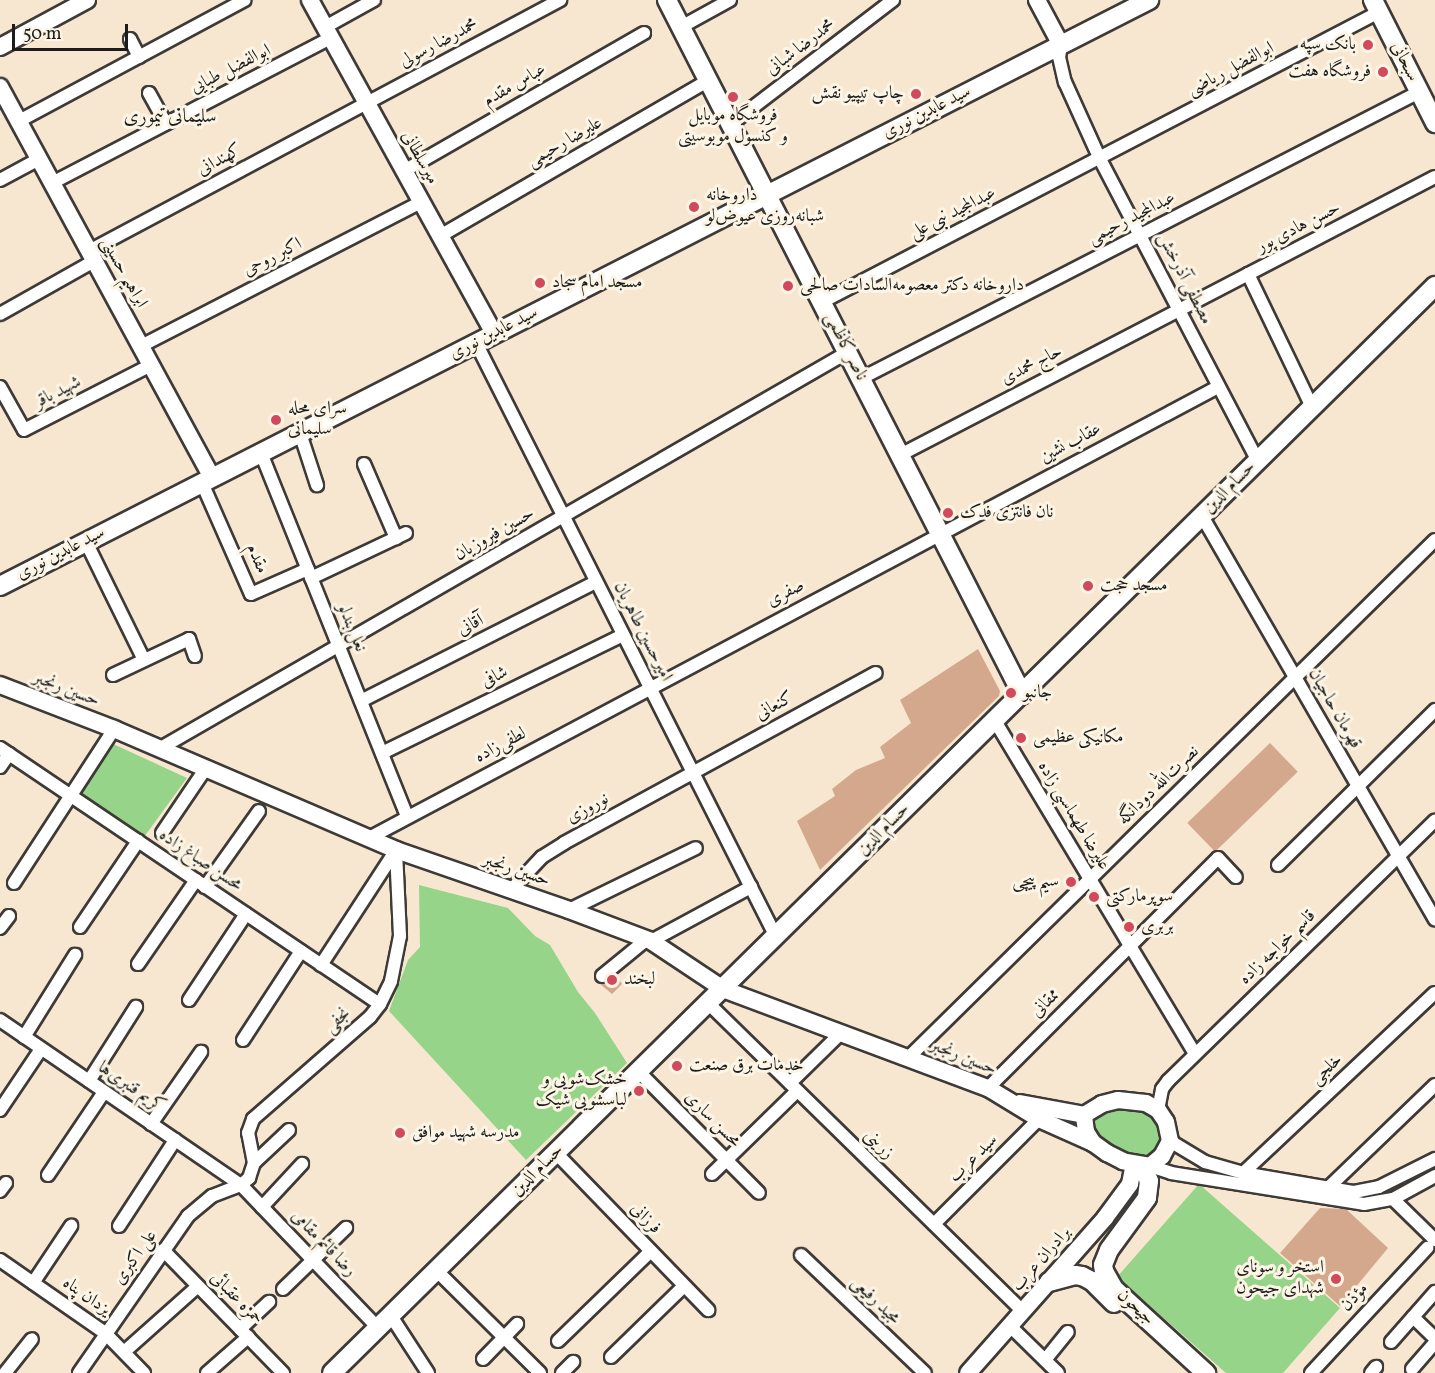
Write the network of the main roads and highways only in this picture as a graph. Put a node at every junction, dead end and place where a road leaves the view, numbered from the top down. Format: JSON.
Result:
{"nodes":[{"id":1,"x":667,"y":0,"type":"edge"},
{"id":2,"x":1149,"y":0,"type":"edge"},
{"id":3,"x":1377,"y":5,"type":"edge"},
{"id":4,"x":1435,"y":123,"type":"edge"},
{"id":5,"x":767,"y":195,"type":"junction"},
{"id":6,"x":1435,"y":286,"type":"edge"},
{"id":7,"x":0,"y":586,"type":"edge"},
{"id":8,"x":1022,"y":694,"type":"junction"},
{"id":9,"x":1142,"y":1166,"type":"road end"},
{"id":10,"x":1049,"y":1282,"type":"road end"},
{"id":11,"x":333,"y":1373,"type":"edge"},
{"id":12,"x":1191,"y":1373,"type":"edge"},
{"id":13,"x":1206,"y":1373,"type":"edge"}],
"edges":[{"from":1,"to":5,"type":"main road","name":"ناصر کاظمی"},
{"from":2,"to":5,"type":"main road","name":"سید عابدین نوری"},
{"from":3,"to":4,"type":"main road","name":"سبحانی"},
{"from":5,"to":7,"type":"main road","name":"سید عابدین نوری"},
{"from":5,"to":8,"type":"main road","name":"ناصر کاظمی"},
{"from":6,"to":8,"type":"main road","name":"حسام الدین"},
{"from":8,"to":11,"type":"main road","name":"حسام الدین"},
{"from":9,"to":13,"type":"main road","name":"جیحون"},
{"from":10,"to":12,"type":"main road","name":"جیحون"}]}
